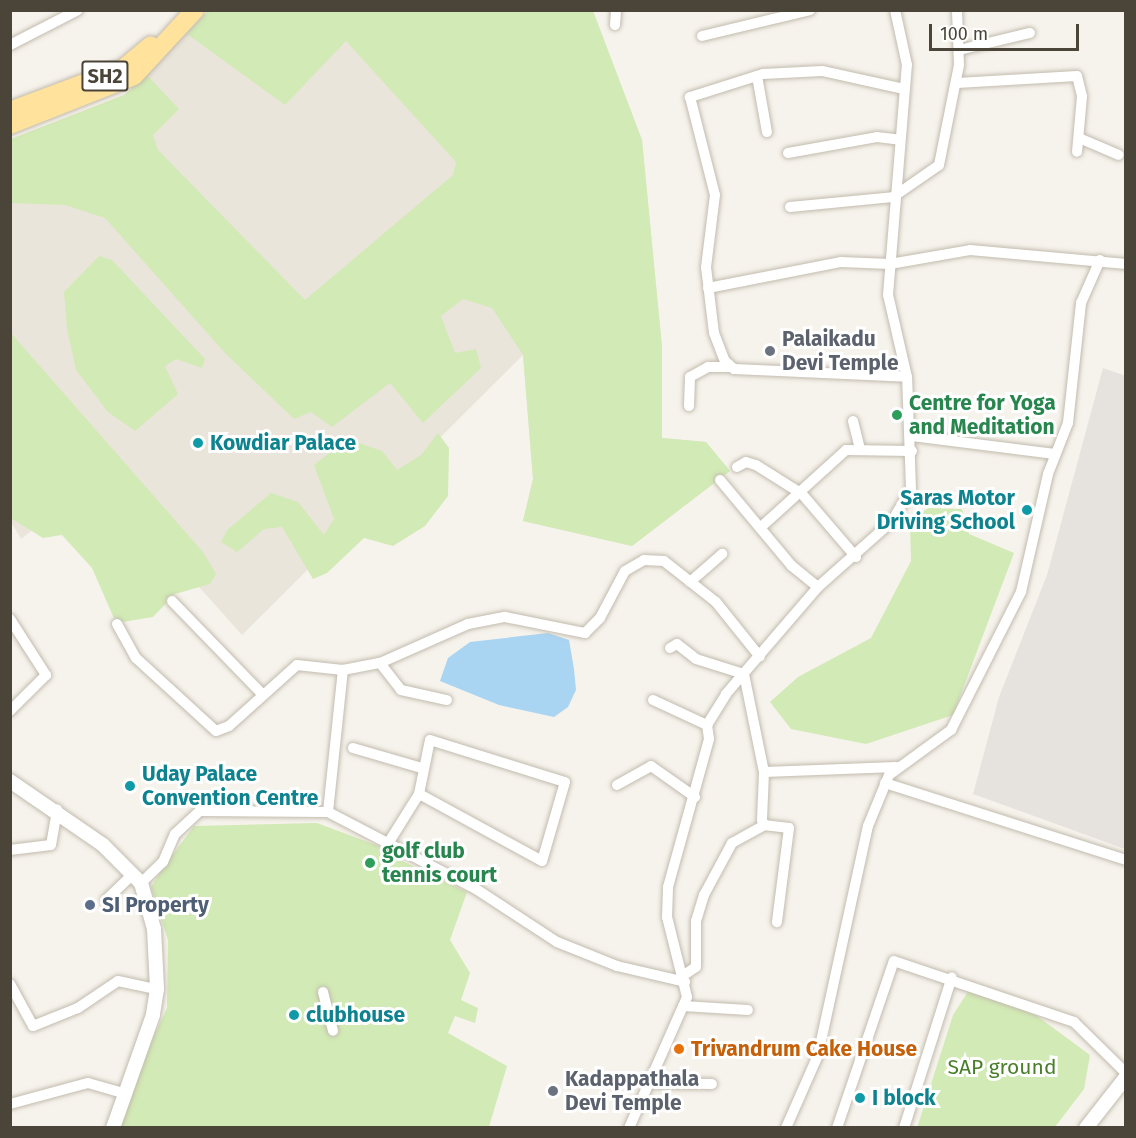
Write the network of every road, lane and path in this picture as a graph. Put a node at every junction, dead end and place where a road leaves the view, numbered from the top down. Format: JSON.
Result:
{"nodes":[{"id":1,"x":78,"y":10,"type":"edge"},
{"id":2,"x":180,"y":10,"type":"edge"},
{"id":3,"x":195,"y":10,"type":"edge"},
{"id":4,"x":616,"y":10,"type":"edge"},
{"id":5,"x":810,"y":10,"type":"edge"},
{"id":6,"x":895,"y":10,"type":"edge"},
{"id":7,"x":957,"y":10,"type":"edge"},
{"id":8,"x":615,"y":25,"type":"dead end"},
{"id":9,"x":1030,"y":33,"type":"dead end"},
{"id":10,"x":702,"y":36,"type":"dead end"},
{"id":11,"x":10,"y":45,"type":"edge"},
{"id":12,"x":959,"y":50,"type":"junction"},
{"id":13,"x":757,"y":76,"type":"junction"},
{"id":14,"x":957,"y":83,"type":"junction"},
{"id":15,"x":904,"y":89,"type":"junction"},
{"id":16,"x":10,"y":111,"type":"edge"},
{"id":17,"x":10,"y":125,"type":"edge"},
{"id":18,"x":767,"y":132,"type":"dead end"},
{"id":19,"x":1079,"y":138,"type":"junction"},
{"id":20,"x":900,"y":140,"type":"junction"},
{"id":21,"x":1077,"y":152,"type":"dead end"},
{"id":22,"x":788,"y":153,"type":"dead end"},
{"id":23,"x":1119,"y":155,"type":"dead end"},
{"id":24,"x":893,"y":197,"type":"junction"},
{"id":25,"x":790,"y":207,"type":"dead end"},
{"id":26,"x":1100,"y":260,"type":"junction"},
{"id":27,"x":890,"y":264,"type":"junction"},
{"id":28,"x":1125,"y":264,"type":"edge"},
{"id":29,"x":708,"y":288,"type":"junction"},
{"id":30,"x":731,"y":368,"type":"junction"},
{"id":31,"x":907,"y":376,"type":"junction"},
{"id":32,"x":689,"y":406,"type":"dead end"},
{"id":33,"x":853,"y":421,"type":"dead end"},
{"id":34,"x":912,"y":436,"type":"junction"},
{"id":35,"x":860,"y":449,"type":"junction"},
{"id":36,"x":912,"y":451,"type":"junction"},
{"id":37,"x":1055,"y":454,"type":"junction"},
{"id":38,"x":737,"y":467,"type":"dead end"},
{"id":39,"x":720,"y":480,"type":"dead end"},
{"id":40,"x":802,"y":494,"type":"junction"},
{"id":41,"x":760,"y":528,"type":"junction"},
{"id":42,"x":722,"y":554,"type":"dead end"},
{"id":43,"x":856,"y":557,"type":"junction"},
{"id":44,"x":690,"y":582,"type":"junction"},
{"id":45,"x":818,"y":587,"type":"junction"},
{"id":46,"x":172,"y":601,"type":"dead end"},
{"id":47,"x":10,"y":619,"type":"edge"},
{"id":48,"x":117,"y":624,"type":"dead end"},
{"id":49,"x":670,"y":648,"type":"dead end"},
{"id":50,"x":760,"y":657,"type":"junction"},
{"id":51,"x":380,"y":663,"type":"junction"},
{"id":52,"x":343,"y":670,"type":"junction"},
{"id":53,"x":744,"y":674,"type":"junction"},
{"id":54,"x":261,"y":693,"type":"junction"},
{"id":55,"x":447,"y":700,"type":"dead end"},
{"id":56,"x":653,"y":700,"type":"dead end"},
{"id":57,"x":10,"y":711,"type":"edge"},
{"id":58,"x":707,"y":724,"type":"junction"},
{"id":59,"x":353,"y":748,"type":"dead end"},
{"id":60,"x":422,"y":768,"type":"junction"},
{"id":61,"x":896,"y":768,"type":"junction"},
{"id":62,"x":765,"y":772,"type":"junction"},
{"id":63,"x":10,"y":781,"type":"edge"},
{"id":64,"x":885,"y":783,"type":"junction"},
{"id":65,"x":617,"y":785,"type":"dead end"},
{"id":66,"x":419,"y":794,"type":"junction"},
{"id":67,"x":695,"y":797,"type":"junction"},
{"id":68,"x":57,"y":810,"type":"junction"},
{"id":69,"x":328,"y":812,"type":"junction"},
{"id":70,"x":764,"y":825,"type":"junction"},
{"id":71,"x":389,"y":842,"type":"junction"},
{"id":72,"x":10,"y":850,"type":"edge"},
{"id":73,"x":1125,"y":860,"type":"edge"},
{"id":74,"x":137,"y":879,"type":"junction"},
{"id":75,"x":106,"y":900,"type":"dead end"},
{"id":76,"x":777,"y":922,"type":"dead end"},
{"id":77,"x":952,"y":977,"type":"junction"},
{"id":78,"x":685,"y":978,"type":"junction"},
{"id":79,"x":10,"y":984,"type":"edge"},
{"id":80,"x":157,"y":989,"type":"junction"},
{"id":81,"x":323,"y":992,"type":"dead end"},
{"id":82,"x":683,"y":1006,"type":"junction"},
{"id":83,"x":748,"y":1010,"type":"dead end"},
{"id":84,"x":333,"y":1031,"type":"dead end"},
{"id":85,"x":1125,"y":1075,"type":"edge"},
{"id":86,"x":648,"y":1083,"type":"junction"},
{"id":87,"x":711,"y":1084,"type":"dead end"},
{"id":88,"x":122,"y":1093,"type":"junction"},
{"id":89,"x":10,"y":1104,"type":"edge"},
{"id":90,"x":113,"y":1128,"type":"edge"},
{"id":91,"x":629,"y":1128,"type":"edge"},
{"id":92,"x":786,"y":1128,"type":"edge"},
{"id":93,"x":837,"y":1128,"type":"edge"},
{"id":94,"x":904,"y":1128,"type":"edge"},
{"id":95,"x":1086,"y":1128,"type":"edge"}],
"edges":[{"from":1,"to":11,"type":"street"},
{"from":2,"to":16,"type":"main road","number":"SH2"},
{"from":3,"to":17,"type":"main road"},
{"from":4,"to":8,"type":"street"},
{"from":5,"to":10,"type":"street"},
{"from":6,"to":15,"type":"street"},
{"from":7,"to":12,"type":"street"},
{"from":9,"to":12,"type":"street"},
{"from":12,"to":14,"type":"street"},
{"from":13,"to":15,"type":"street"},
{"from":13,"to":18,"type":"street"},
{"from":13,"to":29,"type":"street"},
{"from":14,"to":19,"type":"street"},
{"from":14,"to":24,"type":"street"},
{"from":15,"to":20,"type":"street"},
{"from":19,"to":21,"type":"street"},
{"from":19,"to":23,"type":"street"},
{"from":20,"to":22,"type":"street"},
{"from":20,"to":24,"type":"street"},
{"from":24,"to":25,"type":"street"},
{"from":24,"to":27,"type":"street"},
{"from":26,"to":27,"type":"street"},
{"from":26,"to":28,"type":"street"},
{"from":26,"to":37,"type":"street"},
{"from":27,"to":29,"type":"street"},
{"from":27,"to":31,"type":"street"},
{"from":29,"to":30,"type":"street"},
{"from":30,"to":31,"type":"street"},
{"from":30,"to":32,"type":"street"},
{"from":31,"to":34,"type":"street"},
{"from":33,"to":35,"type":"street"},
{"from":34,"to":36,"type":"street"},
{"from":34,"to":37,"type":"street"},
{"from":35,"to":36,"type":"street"},
{"from":35,"to":40,"type":"street"},
{"from":36,"to":43,"type":"street"},
{"from":37,"to":61,"type":"street"},
{"from":38,"to":40,"type":"street"},
{"from":39,"to":41,"type":"street"},
{"from":40,"to":41,"type":"street"},
{"from":40,"to":43,"type":"street"},
{"from":41,"to":45,"type":"street"},
{"from":42,"to":44,"type":"street"},
{"from":43,"to":45,"type":"street"},
{"from":44,"to":50,"type":"street"},
{"from":44,"to":51,"type":"street"},
{"from":45,"to":50,"type":"street"},
{"from":46,"to":54,"type":"street"},
{"from":47,"to":57,"type":"street"},
{"from":48,"to":54,"type":"street"},
{"from":49,"to":53,"type":"street"},
{"from":50,"to":53,"type":"street"},
{"from":51,"to":52,"type":"street"},
{"from":51,"to":55,"type":"street"},
{"from":52,"to":54,"type":"street"},
{"from":52,"to":69,"type":"street"},
{"from":53,"to":58,"type":"street"},
{"from":53,"to":62,"type":"street"},
{"from":56,"to":58,"type":"street"},
{"from":58,"to":67,"type":"street"},
{"from":59,"to":60,"type":"street"},
{"from":60,"to":66,"type":"street"},
{"from":60,"to":66,"type":"street"},
{"from":61,"to":62,"type":"street"},
{"from":61,"to":64,"type":"street"},
{"from":62,"to":70,"type":"street"},
{"from":63,"to":68,"type":"street"},
{"from":64,"to":73,"type":"street"},
{"from":64,"to":92,"type":"street"},
{"from":65,"to":67,"type":"street"},
{"from":66,"to":71,"type":"street"},
{"from":67,"to":78,"type":"street"},
{"from":68,"to":72,"type":"street"},
{"from":68,"to":74,"type":"street"},
{"from":69,"to":71,"type":"street"},
{"from":69,"to":74,"type":"street"},
{"from":70,"to":76,"type":"street"},
{"from":70,"to":78,"type":"street"},
{"from":71,"to":78,"type":"street"},
{"from":74,"to":75,"type":"street"},
{"from":74,"to":80,"type":"street"},
{"from":77,"to":85,"type":"street"},
{"from":77,"to":93,"type":"street"},
{"from":77,"to":94,"type":"street"},
{"from":78,"to":82,"type":"street"},
{"from":79,"to":80,"type":"street"},
{"from":80,"to":88,"type":"street"},
{"from":81,"to":84,"type":"street"},
{"from":82,"to":83,"type":"street"},
{"from":82,"to":86,"type":"street"},
{"from":85,"to":95,"type":"street"},
{"from":86,"to":87,"type":"street"},
{"from":86,"to":91,"type":"street"},
{"from":88,"to":89,"type":"street"},
{"from":88,"to":90,"type":"street"}]}
